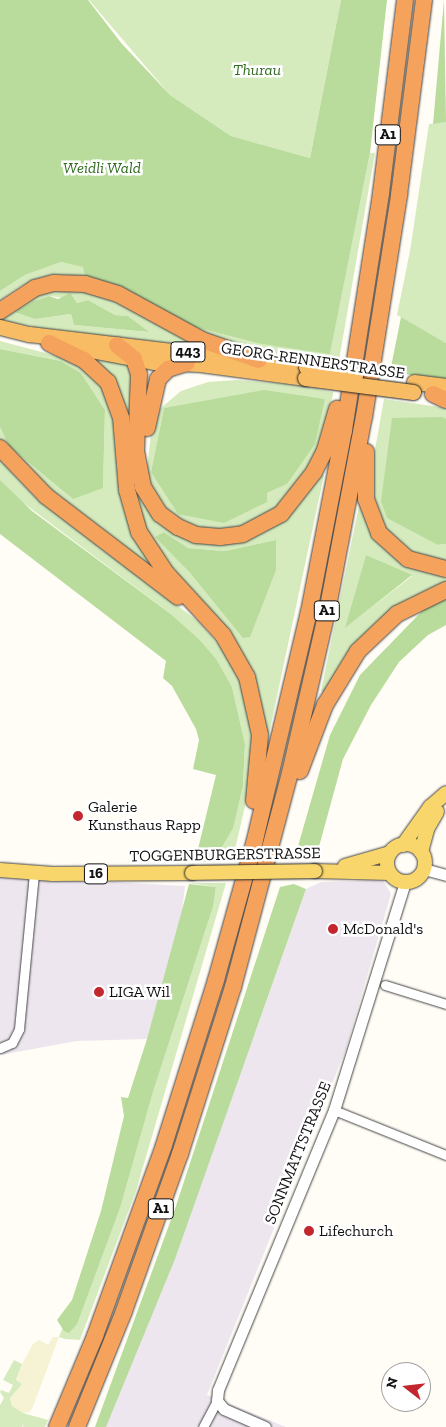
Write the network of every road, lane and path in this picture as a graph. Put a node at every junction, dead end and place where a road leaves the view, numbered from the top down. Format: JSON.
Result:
{"nodes":[{"id":1,"x":405,"y":0,"type":"edge"},
{"id":2,"x":424,"y":0,"type":"edge"},
{"id":3,"x":0,"y":311,"type":"edge"},
{"id":4,"x":0,"y":327,"type":"edge"},
{"id":5,"x":29,"y":334,"type":"junction"},
{"id":6,"x":359,"y":341,"type":"junction"},
{"id":7,"x":49,"y":343,"type":"junction"},
{"id":8,"x":117,"y":345,"type":"junction"},
{"id":9,"x":134,"y":359,"type":"junction"},
{"id":10,"x":259,"y":360,"type":"junction"},
{"id":11,"x":187,"y":363,"type":"junction"},
{"id":12,"x":372,"y":371,"type":"junction"},
{"id":13,"x":305,"y":372,"type":"junction"},
{"id":14,"x":443,"y":394,"type":"edge"},
{"id":15,"x":0,"y":448,"type":"edge"},
{"id":16,"x":138,"y":464,"type":"junction"},
{"id":17,"x":446,"y":569,"type":"edge"},
{"id":18,"x":446,"y":590,"type":"edge"},
{"id":19,"x":207,"y":620,"type":"junction"},
{"id":20,"x":446,"y":793,"type":"edge"},
{"id":21,"x":446,"y":802,"type":"edge"},
{"id":22,"x":404,"y":845,"type":"junction"},
{"id":23,"x":271,"y":848,"type":"junction"},
{"id":24,"x":421,"y":852,"type":"junction"},
{"id":25,"x":390,"y":853,"type":"junction"},
{"id":26,"x":424,"y":869,"type":"junction"},
{"id":27,"x":0,"y":870,"type":"edge"},
{"id":28,"x":330,"y":870,"type":"junction"},
{"id":29,"x":34,"y":872,"type":"junction"},
{"id":30,"x":390,"y":873,"type":"junction"},
{"id":31,"x":446,"y":875,"type":"edge"},
{"id":32,"x":404,"y":882,"type":"junction"},
{"id":33,"x":234,"y":917,"type":"junction"},
{"id":34,"x":385,"y":985,"type":"dead end"},
{"id":35,"x":446,"y":1004,"type":"edge"},
{"id":36,"x":0,"y":1048,"type":"edge"},
{"id":37,"x":334,"y":1110,"type":"junction"},
{"id":38,"x":446,"y":1155,"type":"edge"},
{"id":39,"x":218,"y":1401,"type":"junction"},
{"id":40,"x":57,"y":1427,"type":"edge"},
{"id":41,"x":76,"y":1427,"type":"edge"},
{"id":42,"x":203,"y":1427,"type":"edge"},
{"id":43,"x":265,"y":1427,"type":"edge"}],
"edges":[{"from":1,"to":6,"type":"highway","number":"A1"},
{"from":2,"to":12,"type":"highway","number":"A1"},
{"from":3,"to":10,"type":"highway"},
{"from":4,"to":5,"type":"highway","name":"GEORG-RENNERSTRASSE","number":"443"},
{"from":5,"to":7,"type":"highway","name":"GEORG-RENNERSTRASSE","number":"443"},
{"from":5,"to":8,"type":"highway","name":"GEORG-RENNERSTRASSE","number":"443"},
{"from":6,"to":16,"type":"highway"},
{"from":6,"to":33,"type":"highway","number":"A1"},
{"from":7,"to":9,"type":"highway","name":"GEORG-RENNERSTRASSE","number":"443"},
{"from":7,"to":19,"type":"highway"},
{"from":8,"to":9,"type":"highway"},
{"from":8,"to":10,"type":"highway","name":"GEORG-RENNERSTRASSE","number":"443"},
{"from":9,"to":11,"type":"highway","name":"GEORG-RENNERSTRASSE","number":"443"},
{"from":9,"to":16,"type":"highway"},
{"from":10,"to":13,"type":"highway","name":"GEORG-RENNERSTRASSE","number":"443"},
{"from":11,"to":13,"type":"highway","name":"GEORG-RENNERSTRASSE","number":"443"},
{"from":11,"to":16,"type":"highway"},
{"from":12,"to":17,"type":"highway"},
{"from":12,"to":23,"type":"highway","number":"A1"},
{"from":13,"to":14,"type":"highway","name":"GEORG-RENNERSTRASSE","number":"443","bridge":true},
{"from":15,"to":19,"type":"highway"},
{"from":18,"to":23,"type":"highway"},
{"from":19,"to":33,"type":"highway"},
{"from":20,"to":22,"type":"main road","number":"16"},
{"from":21,"to":24,"type":"main road"},
{"from":22,"to":24,"type":"main road"},
{"from":22,"to":25,"type":"main road","number":"16"},
{"from":23,"to":41,"type":"highway","number":"A1"},
{"from":24,"to":26,"type":"main road"},
{"from":25,"to":28,"type":"main road","name":"TOGGENBURGERSTRASSE","number":"16"},
{"from":25,"to":30,"type":"main road"},
{"from":26,"to":31,"type":"street"},
{"from":26,"to":32,"type":"main road"},
{"from":27,"to":29,"type":"main road","name":"TOGGENBURGERSTRASSE","number":"16"},
{"from":28,"to":29,"type":"main road","name":"TOGGENBURGERSTRASSE","number":"16","bridge":true},
{"from":28,"to":30,"type":"main road","name":"TOGGENBURGERSTRASSE","number":"16"},
{"from":29,"to":36,"type":"street"},
{"from":30,"to":32,"type":"main road","number":"16"},
{"from":32,"to":37,"type":"street","name":"SONNMATTSTRASSE"},
{"from":33,"to":40,"type":"highway","number":"A1"},
{"from":34,"to":35,"type":"street"},
{"from":37,"to":38,"type":"street"},
{"from":37,"to":39,"type":"street","name":"SONNMATTSTRASSE"},
{"from":39,"to":42,"type":"street","name":"SONNMATTSTRASSE"},
{"from":39,"to":43,"type":"street"}]}
